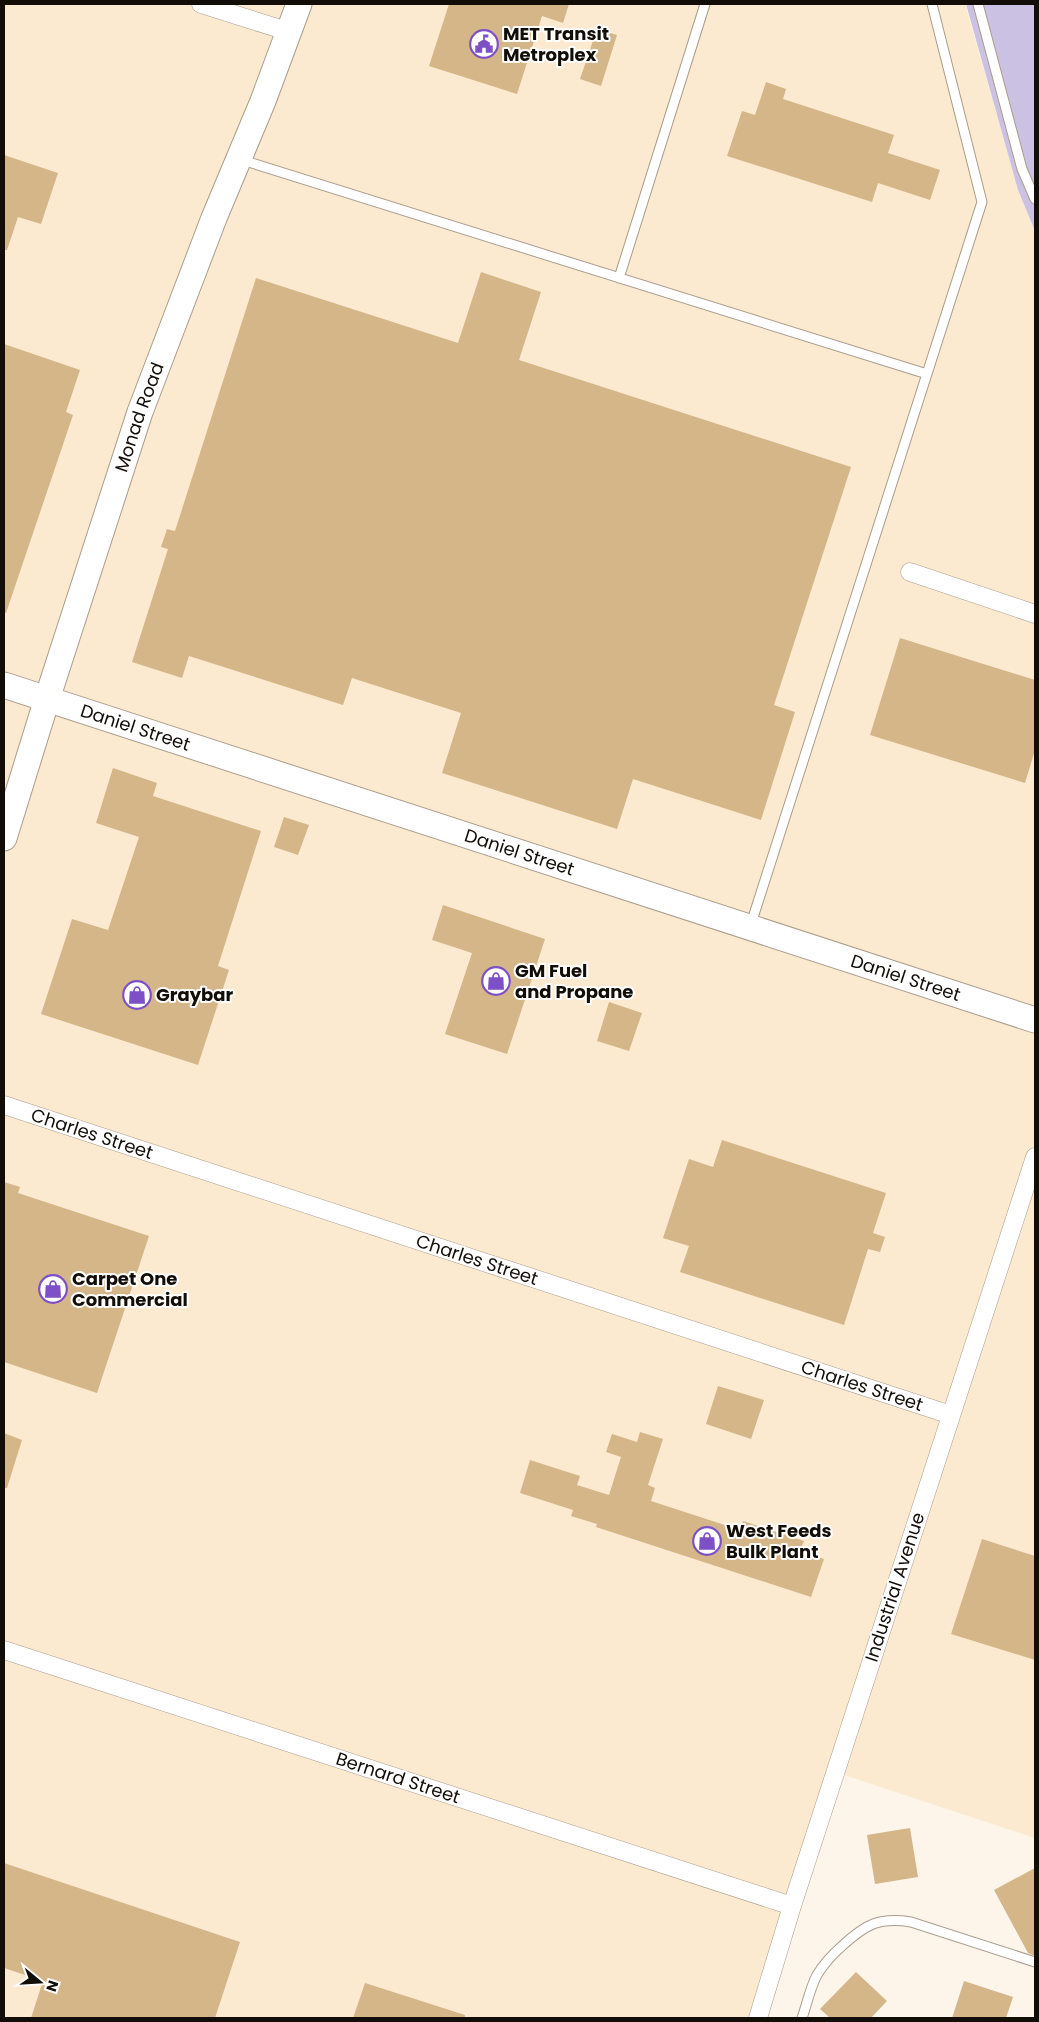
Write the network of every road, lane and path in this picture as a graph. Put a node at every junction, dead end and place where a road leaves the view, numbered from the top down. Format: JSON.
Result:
{"nodes":[{"id":1,"x":201,"y":4,"type":"edge"},
{"id":2,"x":299,"y":4,"type":"edge"},
{"id":3,"x":705,"y":4,"type":"edge"},
{"id":4,"x":932,"y":4,"type":"edge"},
{"id":5,"x":978,"y":4,"type":"edge"},
{"id":6,"x":290,"y":32,"type":"junction"},
{"id":7,"x":239,"y":159,"type":"junction"},
{"id":8,"x":1035,"y":199,"type":"edge"},
{"id":9,"x":619,"y":278,"type":"junction"},
{"id":10,"x":927,"y":374,"type":"junction"},
{"id":11,"x":910,"y":572,"type":"dead end"},
{"id":12,"x":1035,"y":614,"type":"edge"},
{"id":13,"x":4,"y":685,"type":"edge"},
{"id":14,"x":47,"y":699,"type":"junction"},
{"id":15,"x":4,"y":838,"type":"edge"},
{"id":16,"x":750,"y":927,"type":"junction"},
{"id":17,"x":1035,"y":1020,"type":"edge"},
{"id":18,"x":4,"y":1105,"type":"edge"},
{"id":19,"x":1035,"y":1157,"type":"edge"},
{"id":20,"x":951,"y":1415,"type":"junction"},
{"id":21,"x":4,"y":1650,"type":"edge"},
{"id":22,"x":792,"y":1906,"type":"junction"},
{"id":23,"x":1035,"y":1962,"type":"edge"},
{"id":24,"x":758,"y":2018,"type":"edge"},
{"id":25,"x":802,"y":2018,"type":"edge"}],
"edges":[{"from":1,"to":6,"type":"street"},
{"from":2,"to":6,"type":"street","name":"Monad Road"},
{"from":3,"to":9,"type":"lane"},
{"from":4,"to":10,"type":"lane"},
{"from":5,"to":8,"type":"lane"},
{"from":6,"to":7,"type":"street","name":"Monad Road"},
{"from":7,"to":9,"type":"lane"},
{"from":7,"to":14,"type":"street","name":"Monad Road"},
{"from":9,"to":10,"type":"lane"},
{"from":10,"to":16,"type":"lane"},
{"from":11,"to":12,"type":"street"},
{"from":13,"to":14,"type":"street","name":"Daniel Street"},
{"from":14,"to":15,"type":"street","name":"Monad Road"},
{"from":14,"to":16,"type":"street","name":"Daniel Street"},
{"from":16,"to":17,"type":"street","name":"Daniel Street"},
{"from":18,"to":20,"type":"street","name":"Charles Street"},
{"from":19,"to":20,"type":"street","name":"Industrial Avenue"},
{"from":20,"to":22,"type":"street","name":"Industrial Avenue"},
{"from":21,"to":22,"type":"street","name":"Bernard Street"},
{"from":22,"to":24,"type":"street","name":"Industrial Avenue"},
{"from":23,"to":25,"type":"lane"}]}
